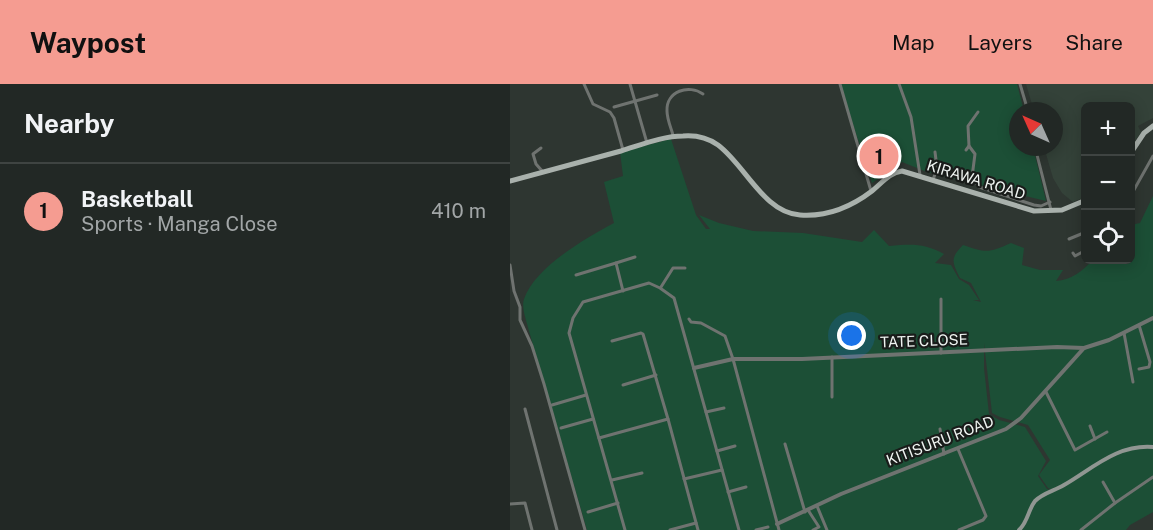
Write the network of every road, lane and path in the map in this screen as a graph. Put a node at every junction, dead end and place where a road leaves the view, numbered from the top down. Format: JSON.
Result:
{"nodes":[{"id":1,"x":584,"y":84,"type":"edge"},
{"id":2,"x":630,"y":84,"type":"edge"},
{"id":3,"x":840,"y":84,"type":"edge"},
{"id":4,"x":899,"y":84,"type":"edge"},
{"id":5,"x":1020,"y":84,"type":"edge"},
{"id":6,"x":703,"y":94,"type":"dead end"},
{"id":7,"x":657,"y":95,"type":"dead end"},
{"id":8,"x":634,"y":101,"type":"junction"},
{"id":9,"x":1025,"y":102,"type":"edge"},
{"id":10,"x":614,"y":107,"type":"dead end"},
{"id":11,"x":978,"y":112,"type":"dead end"},
{"id":12,"x":1153,"y":126,"type":"edge"},
{"id":13,"x":673,"y":137,"type":"junction"},
{"id":14,"x":647,"y":143,"type":"junction"},
{"id":15,"x":541,"y":148,"type":"dead end"},
{"id":16,"x":1135,"y":148,"type":"edge"},
{"id":17,"x":623,"y":150,"type":"junction"},
{"id":18,"x":935,"y":152,"type":"dead end"},
{"id":19,"x":1037,"y":156,"type":"edge"},
{"id":20,"x":1153,"y":156,"type":"edge"},
{"id":21,"x":543,"y":172,"type":"junction"},
{"id":22,"x":920,"y":175,"type":"junction"},
{"id":23,"x":933,"y":180,"type":"junction"},
{"id":24,"x":510,"y":181,"type":"edge"},
{"id":25,"x":1135,"y":190,"type":"edge"},
{"id":26,"x":872,"y":191,"type":"junction"},
{"id":27,"x":1050,"y":202,"type":"junction"},
{"id":28,"x":1081,"y":202,"type":"edge"},
{"id":29,"x":1052,"y":211,"type":"junction"},
{"id":30,"x":1081,"y":234,"type":"edge"},
{"id":31,"x":1069,"y":239,"type":"dead end"},
{"id":32,"x":1073,"y":253,"type":"dead end"},
{"id":33,"x":1081,"y":253,"type":"edge"},
{"id":34,"x":635,"y":257,"type":"dead end"},
{"id":35,"x":616,"y":263,"type":"junction"},
{"id":36,"x":510,"y":265,"type":"edge"},
{"id":37,"x":685,"y":268,"type":"dead end"},
{"id":38,"x":576,"y":275,"type":"dead end"},
{"id":39,"x":660,"y":288,"type":"junction"},
{"id":40,"x":623,"y":291,"type":"junction"},
{"id":41,"x":941,"y":299,"type":"dead end"},
{"id":42,"x":1153,"y":318,"type":"edge"},
{"id":43,"x":689,"y":319,"type":"dead end"},
{"id":44,"x":1139,"y":325,"type":"junction"},
{"id":45,"x":1123,"y":332,"type":"junction"},
{"id":46,"x":612,"y":341,"type":"dead end"},
{"id":47,"x":1084,"y":348,"type":"junction"},
{"id":48,"x":941,"y":353,"type":"junction"},
{"id":49,"x":832,"y":357,"type":"junction"},
{"id":50,"x":733,"y":359,"type":"junction"},
{"id":51,"x":693,"y":368,"type":"junction"},
{"id":52,"x":1139,"y":369,"type":"dead end"},
{"id":53,"x":656,"y":375,"type":"junction"},
{"id":54,"x":1133,"y":382,"type":"dead end"},
{"id":55,"x":623,"y":385,"type":"dead end"},
{"id":56,"x":1046,"y":392,"type":"junction"},
{"id":57,"x":586,"y":395,"type":"junction"},
{"id":58,"x":832,"y":397,"type":"dead end"},
{"id":59,"x":552,"y":405,"type":"dead end"},
{"id":60,"x":724,"y":408,"type":"dead end"},
{"id":61,"x":525,"y":409,"type":"dead end"},
{"id":62,"x":706,"y":412,"type":"junction"},
{"id":63,"x":593,"y":419,"type":"junction"},
{"id":64,"x":668,"y":419,"type":"junction"},
{"id":65,"x":1090,"y":426,"type":"dead end"},
{"id":66,"x":561,"y":428,"type":"dead end"},
{"id":67,"x":940,"y":429,"type":"dead end"},
{"id":68,"x":1107,"y":432,"type":"dead end"},
{"id":69,"x":598,"y":438,"type":"junction"},
{"id":70,"x":1095,"y":439,"type":"junction"},
{"id":71,"x":784,"y":444,"type":"dead end"},
{"id":72,"x":735,"y":446,"type":"dead end"},
{"id":73,"x":1153,"y":447,"type":"edge"},
{"id":74,"x":958,"y":449,"type":"junction"},
{"id":75,"x":717,"y":451,"type":"junction"},
{"id":76,"x":944,"y":454,"type":"junction"},
{"id":77,"x":722,"y":470,"type":"junction"},
{"id":78,"x":642,"y":473,"type":"dead end"},
{"id":79,"x":1153,"y":477,"type":"edge"},
{"id":80,"x":684,"y":479,"type":"junction"},
{"id":81,"x":611,"y":480,"type":"junction"},
{"id":82,"x":1103,"y":482,"type":"dead end"},
{"id":83,"x":746,"y":487,"type":"dead end"},
{"id":84,"x":728,"y":492,"type":"junction"},
{"id":85,"x":1115,"y":502,"type":"junction"},
{"id":86,"x":618,"y":503,"type":"junction"},
{"id":87,"x":510,"y":504,"type":"edge"},
{"id":88,"x":817,"y":506,"type":"junction"},
{"id":89,"x":807,"y":511,"type":"junction"},
{"id":90,"x":588,"y":512,"type":"dead end"},
{"id":91,"x":696,"y":523,"type":"junction"},
{"id":92,"x":777,"y":524,"type":"junction"},
{"id":93,"x":768,"y":527,"type":"dead end"},
{"id":94,"x":532,"y":530,"type":"edge"},
{"id":95,"x":556,"y":530,"type":"edge"},
{"id":96,"x":585,"y":530,"type":"edge"},
{"id":97,"x":625,"y":530,"type":"edge"},
{"id":98,"x":670,"y":530,"type":"edge"},
{"id":99,"x":698,"y":530,"type":"edge"},
{"id":100,"x":738,"y":530,"type":"edge"},
{"id":101,"x":756,"y":530,"type":"edge"},
{"id":102,"x":778,"y":530,"type":"edge"},
{"id":103,"x":813,"y":530,"type":"edge"},
{"id":104,"x":827,"y":530,"type":"edge"},
{"id":105,"x":959,"y":530,"type":"edge"},
{"id":106,"x":1019,"y":530,"type":"edge"},
{"id":107,"x":1081,"y":530,"type":"edge"}],
"edges":[{"from":1,"to":17,"type":"street"},
{"from":2,"to":8,"type":"street"},
{"from":3,"to":26,"type":"street"},
{"from":4,"to":22,"type":"street"},
{"from":5,"to":9,"type":"street"},
{"from":6,"to":13,"type":"street"},
{"from":7,"to":8,"type":"street"},
{"from":8,"to":10,"type":"street"},
{"from":8,"to":14,"type":"street"},
{"from":11,"to":27,"type":"street"},
{"from":12,"to":16,"type":"main road"},
{"from":13,"to":14,"type":"main road","name":"KIRAWA ROAD"},
{"from":13,"to":26,"type":"main road","name":"KIRAWA ROAD"},
{"from":14,"to":17,"type":"main road","name":"KIRAWA ROAD"},
{"from":15,"to":21,"type":"street"},
{"from":17,"to":21,"type":"main road","name":"KIRAWA ROAD"},
{"from":18,"to":23,"type":"street"},
{"from":19,"to":27,"type":"street"},
{"from":20,"to":25,"type":"street"},
{"from":21,"to":24,"type":"main road","name":"KIRAWA ROAD"},
{"from":22,"to":23,"type":"main road","name":"KIRAWA ROAD"},
{"from":22,"to":26,"type":"main road","name":"KIRAWA ROAD"},
{"from":23,"to":29,"type":"main road","name":"KIRAWA ROAD"},
{"from":27,"to":29,"type":"street"},
{"from":28,"to":29,"type":"main road","name":"KIRAWA ROAD"},
{"from":30,"to":31,"type":"street"},
{"from":32,"to":33,"type":"street"},
{"from":34,"to":35,"type":"street"},
{"from":35,"to":38,"type":"street"},
{"from":35,"to":40,"type":"street"},
{"from":36,"to":96,"type":"street"},
{"from":37,"to":39,"type":"street"},
{"from":39,"to":40,"type":"street"},
{"from":39,"to":51,"type":"street"},
{"from":40,"to":57,"type":"street"},
{"from":41,"to":48,"type":"street"},
{"from":42,"to":44,"type":"street","name":"KITISURU ROAD"},
{"from":43,"to":50,"type":"street"},
{"from":44,"to":45,"type":"street","name":"KITISURU ROAD"},
{"from":44,"to":52,"type":"street"},
{"from":45,"to":47,"type":"street","name":"KITISURU ROAD"},
{"from":45,"to":54,"type":"street"},
{"from":46,"to":53,"type":"street"},
{"from":47,"to":48,"type":"street","name":"TATE CLOSE"},
{"from":47,"to":56,"type":"street","name":"KITISURU ROAD"},
{"from":48,"to":49,"type":"street","name":"TATE CLOSE"},
{"from":49,"to":50,"type":"street","name":"TATE CLOSE"},
{"from":49,"to":58,"type":"street"},
{"from":50,"to":51,"type":"street","name":"TATE CLOSE"},
{"from":50,"to":92,"type":"street"},
{"from":51,"to":62,"type":"street"},
{"from":53,"to":55,"type":"street"},
{"from":53,"to":64,"type":"street"},
{"from":56,"to":70,"type":"street"},
{"from":56,"to":74,"type":"street","name":"KITISURU ROAD"},
{"from":57,"to":59,"type":"street"},
{"from":57,"to":63,"type":"street"},
{"from":60,"to":62,"type":"street"},
{"from":61,"to":95,"type":"street"},
{"from":62,"to":75,"type":"street"},
{"from":63,"to":66,"type":"street"},
{"from":63,"to":69,"type":"street"},
{"from":64,"to":69,"type":"street"},
{"from":64,"to":80,"type":"street"},
{"from":65,"to":70,"type":"street"},
{"from":67,"to":76,"type":"street"},
{"from":68,"to":70,"type":"street"},
{"from":69,"to":81,"type":"street"},
{"from":71,"to":89,"type":"street"},
{"from":72,"to":75,"type":"street"},
{"from":73,"to":106,"type":"main road"},
{"from":74,"to":76,"type":"street","name":"KITISURU ROAD"},
{"from":74,"to":105,"type":"street"},
{"from":75,"to":77,"type":"street"},
{"from":76,"to":88,"type":"street","name":"KITISURU ROAD"},
{"from":77,"to":80,"type":"street"},
{"from":77,"to":84,"type":"street"},
{"from":78,"to":81,"type":"street"},
{"from":79,"to":85,"type":"street"},
{"from":80,"to":91,"type":"street"},
{"from":81,"to":86,"type":"street"},
{"from":82,"to":85,"type":"street"},
{"from":83,"to":84,"type":"street"},
{"from":84,"to":100,"type":"street"},
{"from":85,"to":107,"type":"street"},
{"from":86,"to":90,"type":"street"},
{"from":86,"to":97,"type":"street"},
{"from":87,"to":94,"type":"street"},
{"from":88,"to":89,"type":"street","name":"KITISURU ROAD"},
{"from":88,"to":104,"type":"street"},
{"from":89,"to":92,"type":"street","name":"KITISURU ROAD"},
{"from":89,"to":103,"type":"street"},
{"from":91,"to":98,"type":"street"},
{"from":91,"to":99,"type":"street"},
{"from":92,"to":102,"type":"street"},
{"from":93,"to":101,"type":"street"}]}
